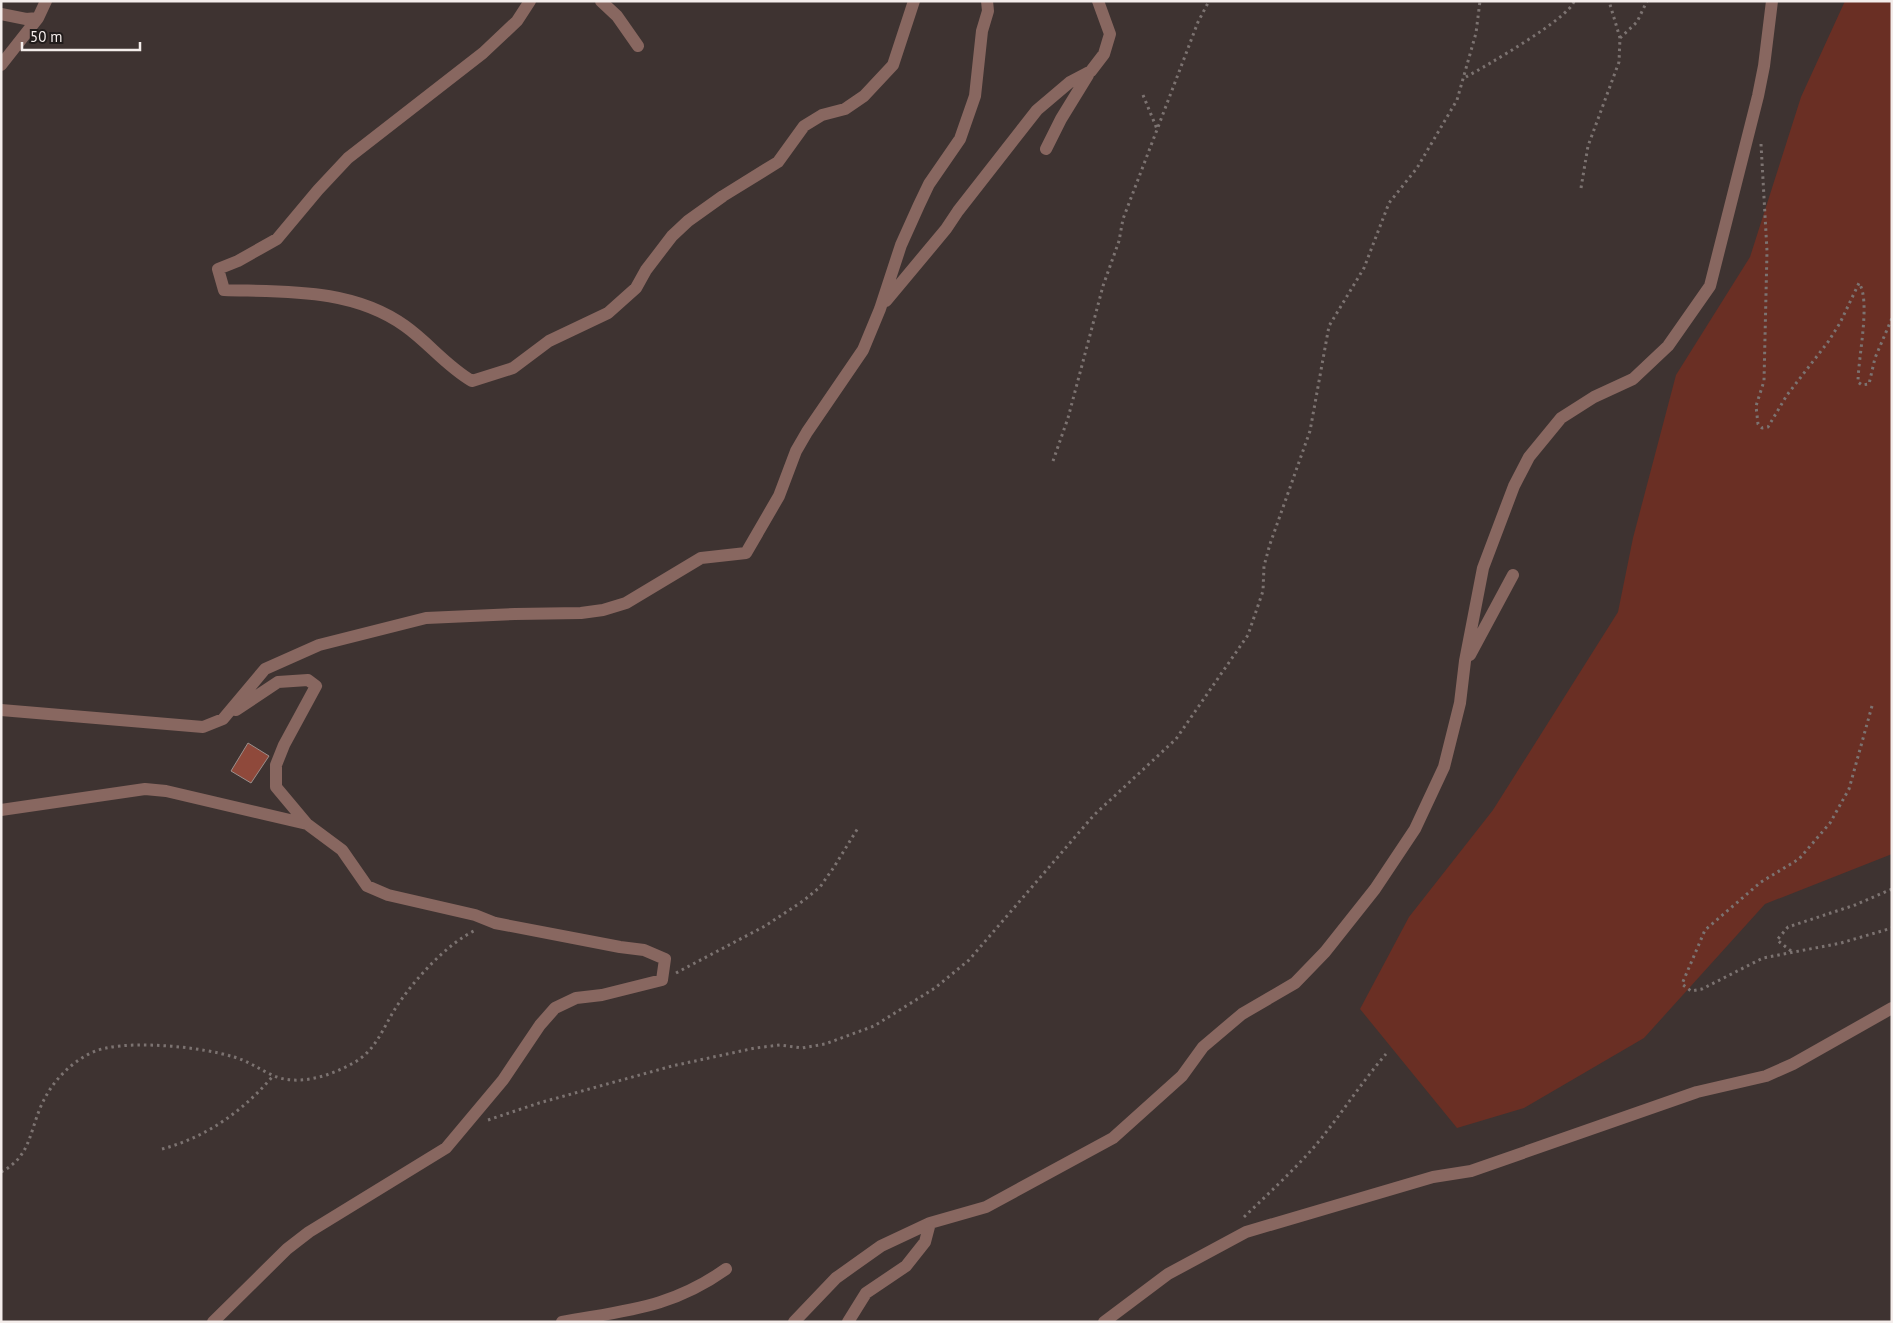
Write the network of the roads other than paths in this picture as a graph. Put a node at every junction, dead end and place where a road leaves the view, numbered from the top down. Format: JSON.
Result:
{"nodes":[{"id":1,"x":46,"y":1,"type":"edge"},
{"id":2,"x":530,"y":1,"type":"edge"},
{"id":3,"x":601,"y":1,"type":"edge"},
{"id":4,"x":914,"y":1,"type":"edge"},
{"id":5,"x":987,"y":1,"type":"edge"},
{"id":6,"x":1098,"y":1,"type":"edge"},
{"id":7,"x":1772,"y":1,"type":"edge"},
{"id":8,"x":1,"y":14,"type":"edge"},
{"id":9,"x":38,"y":18,"type":"junction"},
{"id":10,"x":638,"y":46,"type":"dead end"},
{"id":11,"x":1,"y":65,"type":"edge"},
{"id":12,"x":1091,"y":71,"type":"junction"},
{"id":13,"x":1046,"y":149,"type":"dead end"},
{"id":14,"x":880,"y":309,"type":"junction"},
{"id":15,"x":1513,"y":575,"type":"dead end"},
{"id":16,"x":1465,"y":661,"type":"junction"},
{"id":17,"x":1,"y":710,"type":"edge"},
{"id":18,"x":223,"y":719,"type":"junction"},
{"id":19,"x":1,"y":810,"type":"edge"},
{"id":20,"x":307,"y":824,"type":"junction"},
{"id":21,"x":1892,"y":1008,"type":"edge"},
{"id":22,"x":930,"y":1223,"type":"junction"},
{"id":23,"x":726,"y":1269,"type":"dead end"},
{"id":24,"x":214,"y":1322,"type":"edge"},
{"id":25,"x":562,"y":1322,"type":"edge"},
{"id":26,"x":794,"y":1322,"type":"edge"},
{"id":27,"x":848,"y":1322,"type":"edge"},
{"id":28,"x":1104,"y":1322,"type":"edge"}],
"edges":[{"from":1,"to":9,"type":"street"},
{"from":2,"to":4,"type":"street"},
{"from":3,"to":10,"type":"street"},
{"from":5,"to":14,"type":"street"},
{"from":6,"to":12,"type":"street"},
{"from":7,"to":16,"type":"street"},
{"from":8,"to":9,"type":"street"},
{"from":9,"to":11,"type":"street"},
{"from":12,"to":13,"type":"street"},
{"from":12,"to":14,"type":"street"},
{"from":14,"to":18,"type":"street"},
{"from":15,"to":16,"type":"street"},
{"from":16,"to":22,"type":"street"},
{"from":17,"to":18,"type":"street"},
{"from":18,"to":20,"type":"street"},
{"from":19,"to":20,"type":"street"},
{"from":20,"to":24,"type":"street"},
{"from":21,"to":28,"type":"street"},
{"from":22,"to":26,"type":"street"},
{"from":22,"to":27,"type":"street"},
{"from":23,"to":25,"type":"street"}]}
